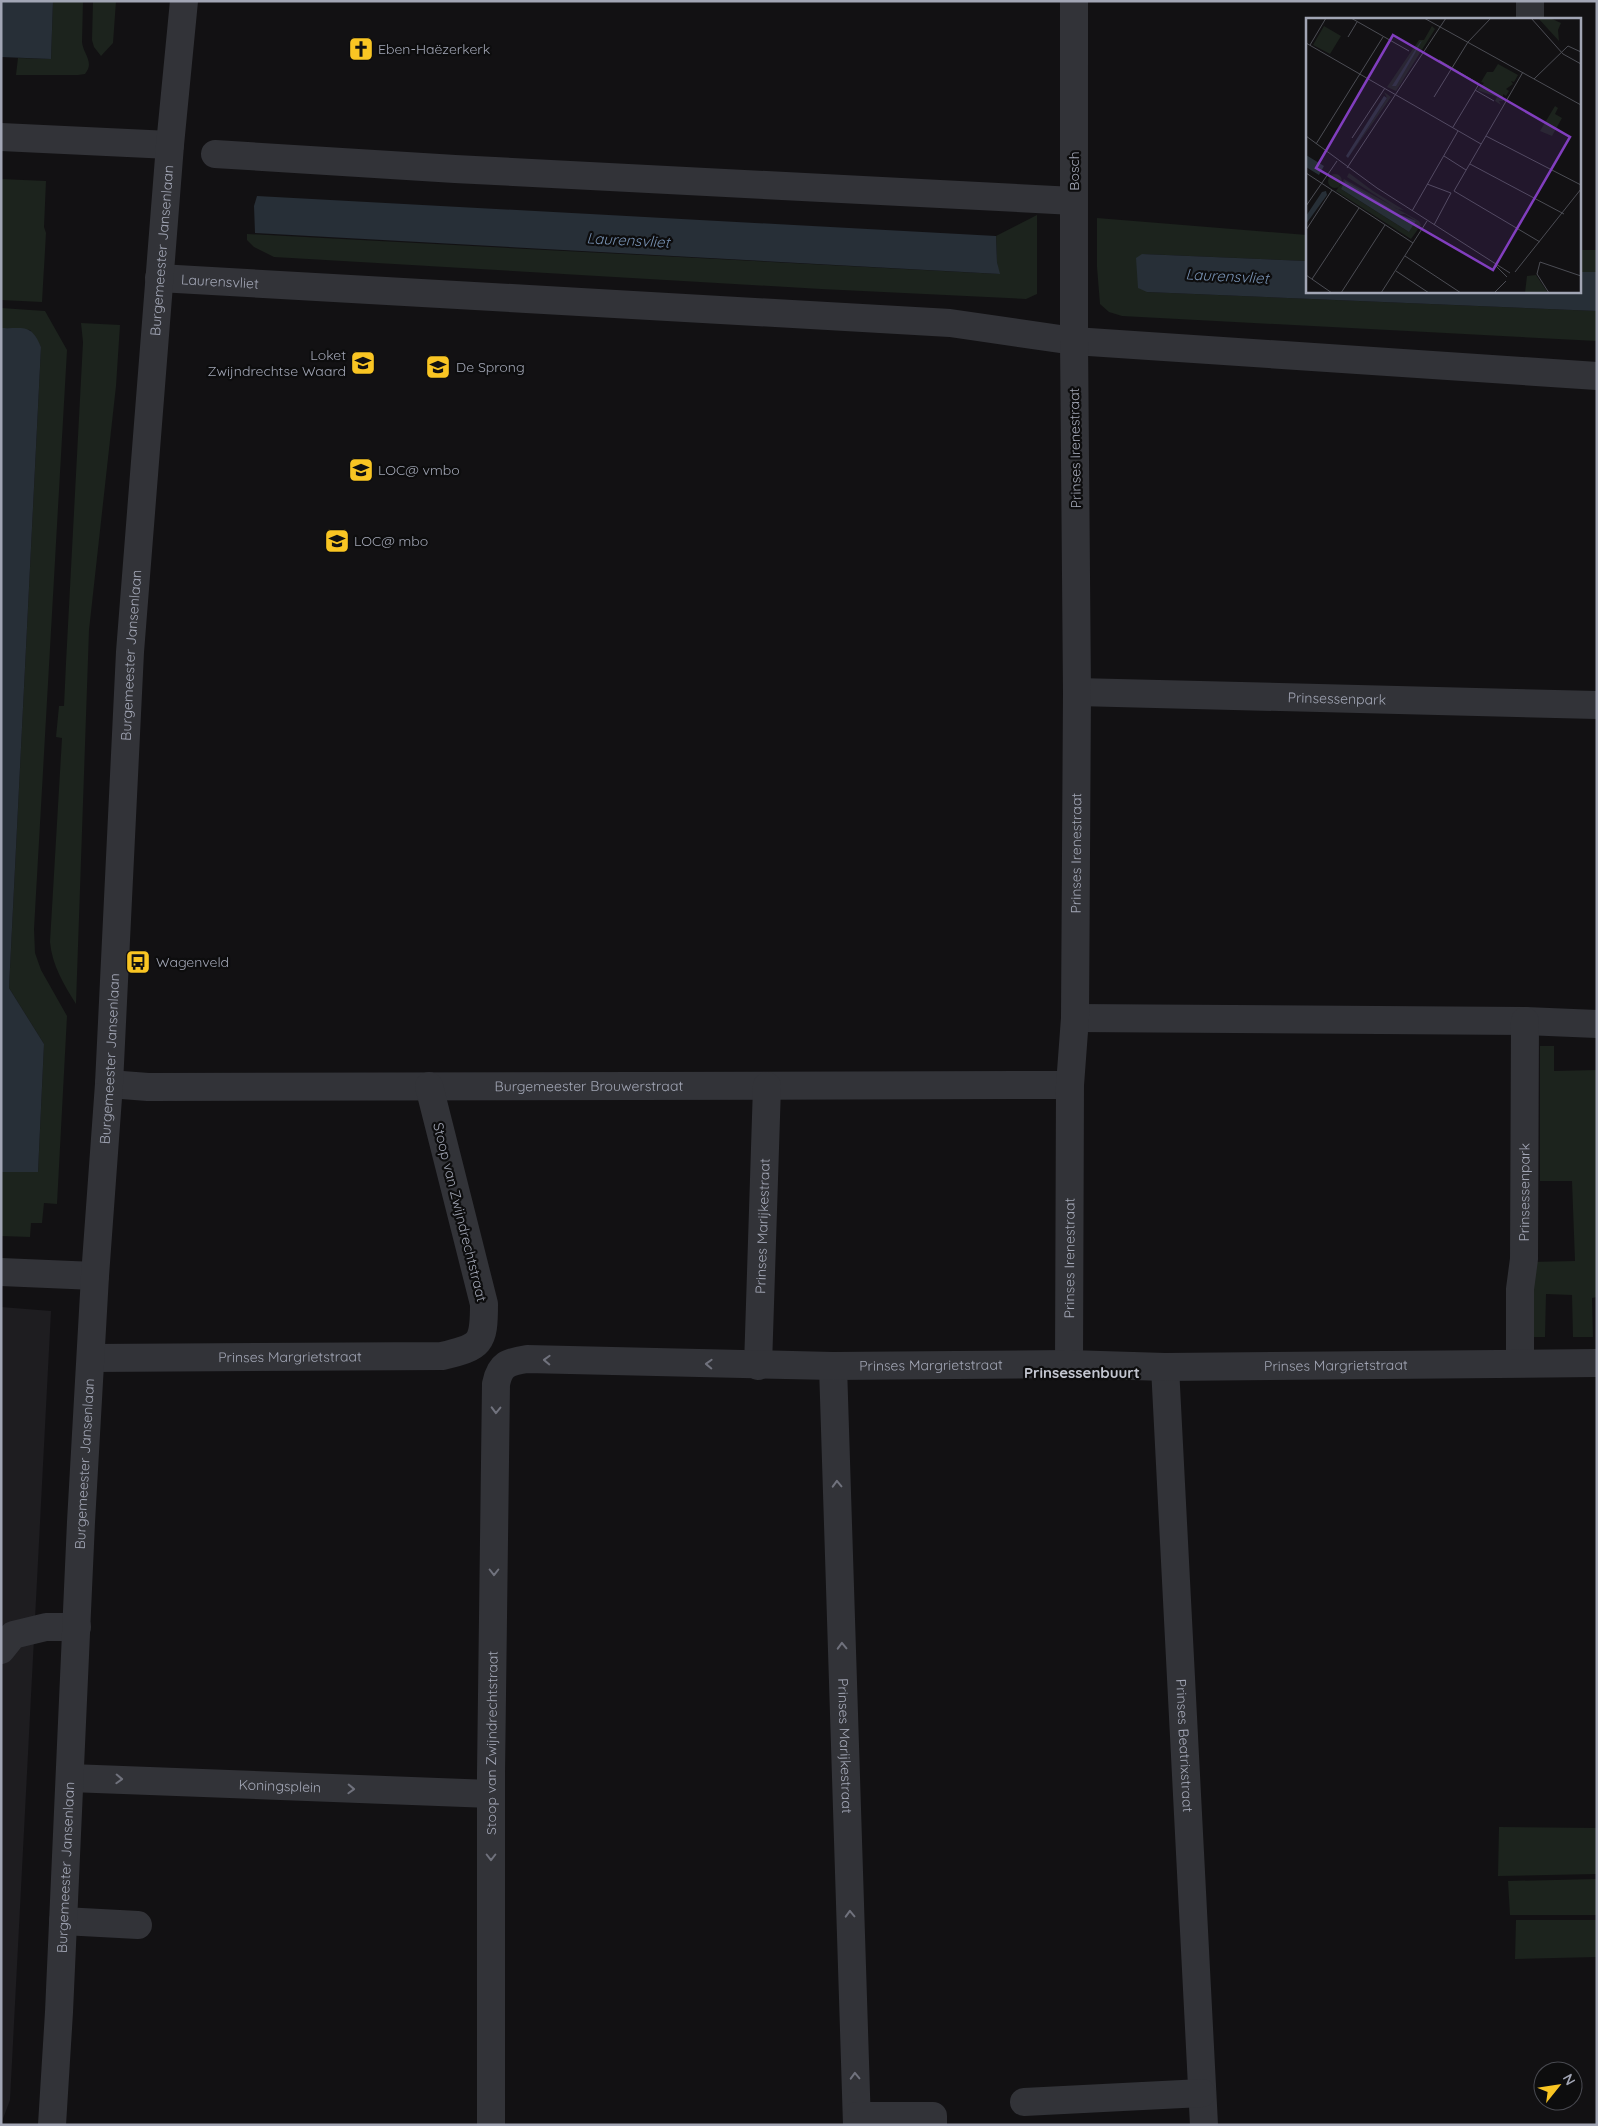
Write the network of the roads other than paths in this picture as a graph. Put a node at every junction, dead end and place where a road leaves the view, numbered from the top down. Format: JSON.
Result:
{"nodes":[{"id":1,"x":184,"y":1,"type":"edge"},
{"id":2,"x":1074,"y":1,"type":"edge"},
{"id":3,"x":1530,"y":1,"type":"edge"},
{"id":4,"x":1530,"y":18,"type":"edge"},
{"id":5,"x":1,"y":137,"type":"edge"},
{"id":6,"x":170,"y":145,"type":"junction"},
{"id":7,"x":215,"y":154,"type":"dead end"},
{"id":8,"x":1074,"y":201,"type":"junction"},
{"id":9,"x":159,"y":278,"type":"junction"},
{"id":10,"x":1074,"y":341,"type":"junction"},
{"id":11,"x":1597,"y":376,"type":"edge"},
{"id":12,"x":1077,"y":692,"type":"junction"},
{"id":13,"x":1597,"y":704,"type":"edge"},
{"id":14,"x":1075,"y":1018,"type":"junction"},
{"id":15,"x":1525,"y":1021,"type":"junction"},
{"id":16,"x":1597,"y":1024,"type":"edge"},
{"id":17,"x":109,"y":1084,"type":"junction"},
{"id":18,"x":1070,"y":1085,"type":"junction"},
{"id":19,"x":430,"y":1086,"type":"junction"},
{"id":20,"x":767,"y":1086,"type":"junction"},
{"id":21,"x":1,"y":1272,"type":"edge"},
{"id":22,"x":95,"y":1276,"type":"junction"},
{"id":23,"x":481,"y":1338,"type":"joint"},
{"id":24,"x":92,"y":1358,"type":"junction"},
{"id":25,"x":1520,"y":1363,"type":"junction"},
{"id":26,"x":1597,"y":1363,"type":"edge"},
{"id":27,"x":506,"y":1364,"type":"joint"},
{"id":28,"x":1069,"y":1364,"type":"junction"},
{"id":29,"x":758,"y":1366,"type":"junction"},
{"id":30,"x":833,"y":1366,"type":"junction"},
{"id":31,"x":1165,"y":1367,"type":"junction"},
{"id":32,"x":77,"y":1627,"type":"junction"},
{"id":33,"x":1,"y":1650,"type":"edge"},
{"id":34,"x":70,"y":1778,"type":"junction"},
{"id":35,"x":491,"y":1794,"type":"junction"},
{"id":36,"x":63,"y":1921,"type":"junction"},
{"id":37,"x":138,"y":1925,"type":"dead end"},
{"id":38,"x":1202,"y":2094,"type":"junction"},
{"id":39,"x":1024,"y":2102,"type":"dead end"},
{"id":40,"x":857,"y":2120,"type":"edge"},
{"id":41,"x":50,"y":2122,"type":"edge"},
{"id":42,"x":491,"y":2125,"type":"edge"},
{"id":43,"x":933,"y":2125,"type":"edge"},
{"id":44,"x":1204,"y":2125,"type":"edge"}],
"edges":[{"from":1,"to":6,"type":"street","name":"Burgemeester Jansenlaan"},
{"from":2,"to":8,"type":"street","name":"Bosch"},
{"from":3,"to":4,"type":"street"},
{"from":5,"to":6,"type":"street"},
{"from":6,"to":9,"type":"street","name":"Burgemeester Jansenlaan"},
{"from":7,"to":8,"type":"street"},
{"from":8,"to":10,"type":"street","name":"Bosch"},
{"from":9,"to":10,"type":"street","name":"Laurensvliet"},
{"from":9,"to":17,"type":"street","name":"Burgemeester Jansenlaan"},
{"from":10,"to":11,"type":"street","name":"Laurensvliet"},
{"from":10,"to":12,"type":"street","name":"Prinses Irenestraat"},
{"from":12,"to":13,"type":"street","name":"Prinsessenpark"},
{"from":12,"to":14,"type":"street","name":"Prinses Irenestraat"},
{"from":14,"to":15,"type":"street"},
{"from":14,"to":18,"type":"street","name":"Prinses Irenestraat"},
{"from":15,"to":16,"type":"street"},
{"from":15,"to":25,"type":"street","name":"Prinsessenpark"},
{"from":17,"to":19,"type":"street","name":"Burgemeester Brouwerstraat"},
{"from":17,"to":22,"type":"street","name":"Burgemeester Jansenlaan"},
{"from":18,"to":20,"type":"street","name":"Burgemeester Brouwerstraat"},
{"from":18,"to":28,"type":"street","name":"Prinses Irenestraat"},
{"from":19,"to":20,"type":"street","name":"Burgemeester Brouwerstraat"},
{"from":19,"to":23,"type":"street","name":"Stoop van Zwijndrechtstraat"},
{"from":20,"to":29,"type":"street","name":"Prinses Marijkestraat"},
{"from":21,"to":22,"type":"street"},
{"from":22,"to":24,"type":"street","name":"Burgemeester Jansenlaan"},
{"from":23,"to":24,"type":"street","name":"Prinses Margrietstraat"},
{"from":24,"to":32,"type":"street","name":"Burgemeester Jansenlaan"},
{"from":25,"to":26,"type":"street","name":"Prinses Margrietstraat"},
{"from":25,"to":31,"type":"street","name":"Prinses Margrietstraat"},
{"from":29,"to":27,"type":"street","name":"Prinses Margrietstraat","one_way":true},
{"from":27,"to":35,"type":"street","name":"Stoop van Zwijndrechtstraat","one_way":true},
{"from":28,"to":30,"type":"street","name":"Prinses Margrietstraat"},
{"from":28,"to":31,"type":"street","name":"Prinses Margrietstraat"},
{"from":29,"to":30,"type":"street","name":"Prinses Margrietstraat"},
{"from":40,"to":30,"type":"street","name":"Prinses Marijkestraat","one_way":true},
{"from":31,"to":38,"type":"street","name":"Prinses Beatrixstraat"},
{"from":32,"to":33,"type":"street"},
{"from":32,"to":34,"type":"street","name":"Burgemeester Jansenlaan"},
{"from":34,"to":35,"type":"street","name":"Koningsplein","one_way":true},
{"from":34,"to":36,"type":"street","name":"Burgemeester Jansenlaan"},
{"from":35,"to":42,"type":"street","name":"Stoop van Zwijndrechtstraat","one_way":true},
{"from":36,"to":37,"type":"street"},
{"from":36,"to":41,"type":"street","name":"Burgemeester Jansenlaan"},
{"from":38,"to":39,"type":"street"},
{"from":38,"to":44,"type":"street","name":"Prinses Beatrixstraat"},
{"from":40,"to":43,"type":"street"}]}
